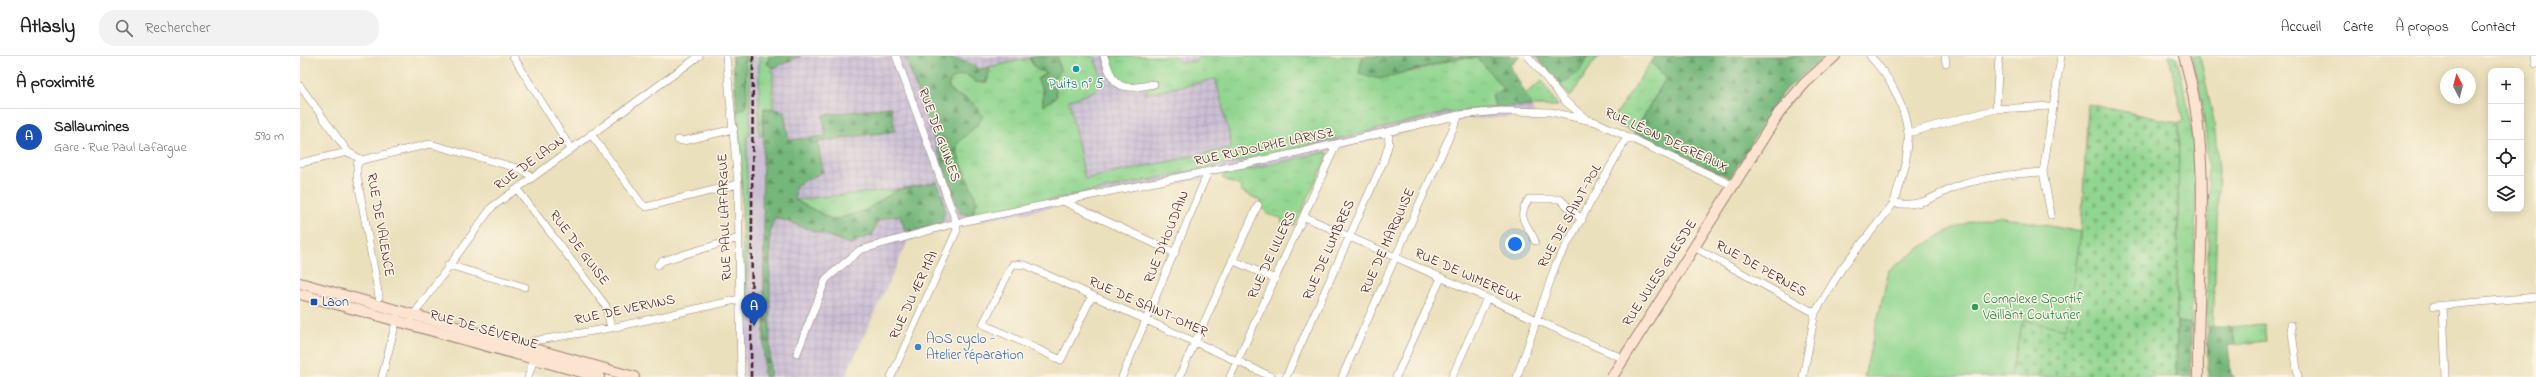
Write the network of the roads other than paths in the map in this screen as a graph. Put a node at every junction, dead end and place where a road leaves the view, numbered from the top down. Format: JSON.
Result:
{"nodes":[{"id":1,"x":513,"y":56,"type":"edge"},
{"id":2,"x":699,"y":56,"type":"edge"},
{"id":3,"x":726,"y":56,"type":"edge"},
{"id":4,"x":896,"y":56,"type":"edge"},
{"id":5,"x":1104,"y":56,"type":"edge"},
{"id":6,"x":1528,"y":56,"type":"edge"},
{"id":7,"x":1835,"y":56,"type":"edge"},
{"id":8,"x":1870,"y":56,"type":"edge"},
{"id":9,"x":1999,"y":56,"type":"edge"},
{"id":10,"x":2062,"y":56,"type":"edge"},
{"id":11,"x":2184,"y":56,"type":"edge"},
{"id":12,"x":2535,"y":56,"type":"edge"},
{"id":13,"x":2536,"y":64,"type":"edge"},
{"id":14,"x":1154,"y":84,"type":"dead end"},
{"id":15,"x":300,"y":86,"type":"edge"},
{"id":16,"x":1564,"y":100,"type":"junction"},
{"id":17,"x":2052,"y":106,"type":"junction"},
{"id":18,"x":1996,"y":109,"type":"junction"},
{"id":19,"x":1563,"y":114,"type":"junction"},
{"id":20,"x":1459,"y":115,"type":"junction"},
{"id":21,"x":1578,"y":116,"type":"joint"},
{"id":22,"x":1586,"y":119,"type":"junction"},
{"id":23,"x":734,"y":129,"type":"junction"},
{"id":24,"x":1388,"y":132,"type":"junction"},
{"id":25,"x":1908,"y":133,"type":"junction"},
{"id":26,"x":591,"y":134,"type":"junction"},
{"id":27,"x":1627,"y":137,"type":"junction"},
{"id":28,"x":678,"y":140,"type":"dead end"},
{"id":29,"x":1336,"y":144,"type":"junction"},
{"id":30,"x":571,"y":149,"type":"junction"},
{"id":31,"x":348,"y":152,"type":"junction"},
{"id":32,"x":362,"y":160,"type":"junction"},
{"id":33,"x":300,"y":163,"type":"edge"},
{"id":34,"x":1208,"y":172,"type":"junction"},
{"id":35,"x":2043,"y":172,"type":"junction"},
{"id":36,"x":532,"y":177,"type":"junction"},
{"id":37,"x":738,"y":184,"type":"junction"},
{"id":38,"x":1734,"y":186,"type":"junction"},
{"id":39,"x":517,"y":189,"type":"junction"},
{"id":40,"x":1065,"y":202,"type":"junction"},
{"id":41,"x":1894,"y":203,"type":"junction"},
{"id":42,"x":1258,"y":205,"type":"dead end"},
{"id":43,"x":2051,"y":215,"type":"dead end"},
{"id":44,"x":1305,"y":217,"type":"junction"},
{"id":45,"x":1582,"y":220,"type":"junction"},
{"id":46,"x":956,"y":223,"type":"junction"},
{"id":47,"x":1349,"y":236,"type":"junction"},
{"id":48,"x":739,"y":238,"type":"junction"},
{"id":49,"x":1535,"y":241,"type":"dead end"},
{"id":50,"x":1694,"y":247,"type":"junction"},
{"id":51,"x":1175,"y":253,"type":"junction"},
{"id":52,"x":1394,"y":258,"type":"junction"},
{"id":53,"x":1232,"y":260,"type":"junction"},
{"id":54,"x":448,"y":265,"type":"junction"},
{"id":55,"x":658,"y":266,"type":"dead end"},
{"id":56,"x":1441,"y":278,"type":"junction"},
{"id":57,"x":1274,"y":279,"type":"junction"},
{"id":58,"x":300,"y":283,"type":"edge"},
{"id":59,"x":525,"y":288,"type":"dead end"},
{"id":60,"x":300,"y":294,"type":"edge"},
{"id":61,"x":1092,"y":296,"type":"junction"},
{"id":62,"x":379,"y":297,"type":"dead end"},
{"id":63,"x":1487,"y":298,"type":"junction"},
{"id":64,"x":2536,"y":298,"type":"edge"},
{"id":65,"x":740,"y":299,"type":"junction"},
{"id":66,"x":2434,"y":306,"type":"dead end"},
{"id":67,"x":2443,"y":306,"type":"junction"},
{"id":68,"x":1815,"y":313,"type":"junction"},
{"id":69,"x":397,"y":316,"type":"junction"},
{"id":70,"x":411,"y":319,"type":"junction"},
{"id":71,"x":1148,"y":319,"type":"junction"},
{"id":72,"x":1535,"y":320,"type":"junction"},
{"id":73,"x":2291,"y":324,"type":"dead end"},
{"id":74,"x":611,"y":328,"type":"junction"},
{"id":75,"x":1194,"y":342,"type":"junction"},
{"id":76,"x":523,"y":351,"type":"junction"},
{"id":77,"x":797,"y":353,"type":"dead end"},
{"id":78,"x":535,"y":354,"type":"junction"},
{"id":79,"x":1622,"y":358,"type":"junction"},
{"id":80,"x":1237,"y":361,"type":"junction"},
{"id":81,"x":1616,"y":375,"type":"edge"},
{"id":82,"x":628,"y":376,"type":"edge"},
{"id":83,"x":382,"y":377,"type":"edge"},
{"id":84,"x":528,"y":377,"type":"edge"},
{"id":85,"x":599,"y":377,"type":"edge"},
{"id":86,"x":741,"y":377,"type":"edge"},
{"id":87,"x":891,"y":377,"type":"edge"},
{"id":88,"x":1122,"y":377,"type":"edge"},
{"id":89,"x":1179,"y":377,"type":"edge"},
{"id":90,"x":1230,"y":377,"type":"edge"},
{"id":91,"x":1272,"y":377,"type":"edge"},
{"id":92,"x":1286,"y":377,"type":"edge"},
{"id":93,"x":1342,"y":377,"type":"edge"},
{"id":94,"x":1396,"y":377,"type":"edge"},
{"id":95,"x":1452,"y":377,"type":"edge"},
{"id":96,"x":1517,"y":377,"type":"edge"},
{"id":97,"x":1803,"y":377,"type":"edge"},
{"id":98,"x":2198,"y":377,"type":"edge"},
{"id":99,"x":2298,"y":377,"type":"edge"},
{"id":100,"x":2446,"y":377,"type":"edge"}],
"edges":[{"from":1,"to":30,"type":"street"},
{"from":2,"to":26,"type":"street","name":"RUE DE LAON"},
{"from":3,"to":23,"type":"street","name":"RUE PAUL LAFARGUE"},
{"from":4,"to":46,"type":"street","name":"RUE DE GUINES"},
{"from":5,"to":14,"type":"street"},
{"from":6,"to":16,"type":"street","name":"RUE LÉON DEGREAUX"},
{"from":7,"to":38,"type":"main road","name":"RUE JULES GUESDE"},
{"from":8,"to":25,"type":"street"},
{"from":9,"to":18,"type":"street"},
{"from":10,"to":17,"type":"street"},
{"from":11,"to":98,"type":"main road"},
{"from":12,"to":13,"type":"street"},
{"from":15,"to":31,"type":"street"},
{"from":16,"to":19,"type":"street"},
{"from":16,"to":22,"type":"street","name":"RUE LÉON DEGREAUX"},
{"from":17,"to":18,"type":"street"},
{"from":17,"to":35,"type":"street"},
{"from":18,"to":25,"type":"street"},
{"from":19,"to":20,"type":"street","name":"RUE RUDOLPHE LARYSZ"},
{"from":19,"to":21,"type":"street","name":"RUE RUDOLPHE LARYSZ"},
{"from":20,"to":24,"type":"street","name":"RUE RUDOLPHE LARYSZ"},
{"from":20,"to":52,"type":"street","name":"RUE DE MARQUISE"},
{"from":21,"to":22,"type":"street","name":"RUE LÉON DEGREAUX"},
{"from":22,"to":27,"type":"street","name":"RUE LÉON DEGREAUX"},
{"from":23,"to":28,"type":"street"},
{"from":23,"to":37,"type":"street","name":"RUE PAUL LAFARGUE"},
{"from":24,"to":29,"type":"street","name":"RUE RUDOLPHE LARYSZ"},
{"from":24,"to":47,"type":"street","name":"RUE DE LUMBRES"},
{"from":25,"to":41,"type":"street"},
{"from":26,"to":30,"type":"street","name":"RUE DE LAON"},
{"from":26,"to":37,"type":"street"},
{"from":27,"to":38,"type":"street","name":"RUE LÉON DEGREAUX"},
{"from":27,"to":45,"type":"street","name":"RUE DE SAINT-POL"},
{"from":29,"to":34,"type":"street","name":"RUE RUDOLPHE LARYSZ"},
{"from":29,"to":44,"type":"street","name":"RUE DE LILLERS"},
{"from":30,"to":36,"type":"street","name":"RUE DE LAON"},
{"from":31,"to":32,"type":"street"},
{"from":31,"to":33,"type":"street"},
{"from":32,"to":36,"type":"street"},
{"from":32,"to":62,"type":"street","name":"RUE DE VALENCE"},
{"from":34,"to":40,"type":"street","name":"RUE RUDOLPHE LARYSZ"},
{"from":34,"to":51,"type":"street","name":"RUE D'HOUDAIN"},
{"from":35,"to":41,"type":"street"},
{"from":35,"to":43,"type":"street"},
{"from":36,"to":39,"type":"street","name":"RUE DE LAON"},
{"from":37,"to":48,"type":"street","name":"RUE PAUL LAFARGUE"},
{"from":38,"to":50,"type":"main road","name":"RUE JULES GUESDE"},
{"from":39,"to":54,"type":"street","name":"RUE DE LAON"},
{"from":39,"to":74,"type":"street","name":"RUE DE GUISE"},
{"from":40,"to":46,"type":"street","name":"RUE RUDOLPHE LARYSZ"},
{"from":40,"to":51,"type":"street"},
{"from":41,"to":68,"type":"street"},
{"from":42,"to":53,"type":"street"},
{"from":44,"to":47,"type":"street","name":"RUE DE WIMEREUX"},
{"from":44,"to":57,"type":"street","name":"RUE DE LILLERS"},
{"from":45,"to":49,"type":"street"},
{"from":45,"to":72,"type":"street","name":"RUE DE SAINT-POL"},
{"from":46,"to":77,"type":"street","name":"RUE RUDOLPHE LARYSZ"},
{"from":46,"to":87,"type":"street","name":"RUE DU 1ER MAI"},
{"from":47,"to":52,"type":"street","name":"RUE DE WIMEREUX"},
{"from":47,"to":92,"type":"street","name":"RUE DE LUMBRES"},
{"from":48,"to":55,"type":"street"},
{"from":48,"to":65,"type":"street","name":"RUE PAUL LAFARGUE"},
{"from":50,"to":68,"type":"street","name":"RUE DE PERNES"},
{"from":50,"to":79,"type":"main road","name":"RUE JULES GUESDE"},
{"from":51,"to":71,"type":"street","name":"RUE D'HOUDAIN"},
{"from":52,"to":56,"type":"street","name":"RUE DE WIMEREUX"},
{"from":52,"to":93,"type":"street","name":"RUE DE MARQUISE"},
{"from":53,"to":57,"type":"street"},
{"from":53,"to":75,"type":"street"},
{"from":54,"to":59,"type":"street"},
{"from":54,"to":70,"type":"street","name":"RUE DE LAON"},
{"from":56,"to":63,"type":"street","name":"RUE DE WIMEREUX"},
{"from":56,"to":94,"type":"street"},
{"from":57,"to":80,"type":"street","name":"RUE DE LILLERS"},
{"from":58,"to":69,"type":"main road"},
{"from":60,"to":69,"type":"main road"},
{"from":61,"to":61,"type":"street","name":"RUE DE SAINT-OMER"},
{"from":61,"to":71,"type":"street","name":"RUE DE SAINT-OMER"},
{"from":63,"to":72,"type":"street","name":"RUE DE WIMEREUX"},
{"from":63,"to":95,"type":"street"},
{"from":64,"to":67,"type":"street"},
{"from":65,"to":74,"type":"street","name":"RUE DE VERVINS"},
{"from":65,"to":86,"type":"street","name":"RUE PAUL LAFARGUE"},
{"from":66,"to":67,"type":"street"},
{"from":67,"to":100,"type":"street"},
{"from":68,"to":97,"type":"street"},
{"from":69,"to":70,"type":"main road","name":"RUE DE SÉVERINE"},
{"from":69,"to":83,"type":"street"},
{"from":70,"to":76,"type":"main road","name":"RUE DE SÉVERINE"},
{"from":71,"to":75,"type":"street","name":"RUE DE SAINT-OMER"},
{"from":71,"to":88,"type":"street","name":"RUE D'HOUDAIN"},
{"from":72,"to":79,"type":"street","name":"RUE DE WIMEREUX"},
{"from":72,"to":96,"type":"street","name":"RUE DE SAINT-POL"},
{"from":73,"to":99,"type":"street"},
{"from":74,"to":76,"type":"street","name":"RUE DE VERVINS"},
{"from":75,"to":80,"type":"street","name":"RUE DE SAINT-OMER"},
{"from":75,"to":89,"type":"street"},
{"from":76,"to":78,"type":"main road","name":"RUE DE SÉVERINE"},
{"from":78,"to":82,"type":"main road","name":"RUE DE SÉVERINE"},
{"from":78,"to":84,"type":"street"},
{"from":78,"to":85,"type":"main road","name":"RUE DE SÉVERINE"},
{"from":79,"to":81,"type":"main road","name":"RUE JULES GUESDE"},
{"from":80,"to":90,"type":"street","name":"RUE DE LILLERS"},
{"from":80,"to":91,"type":"street","name":"RUE DE SAINT-OMER"}]}
